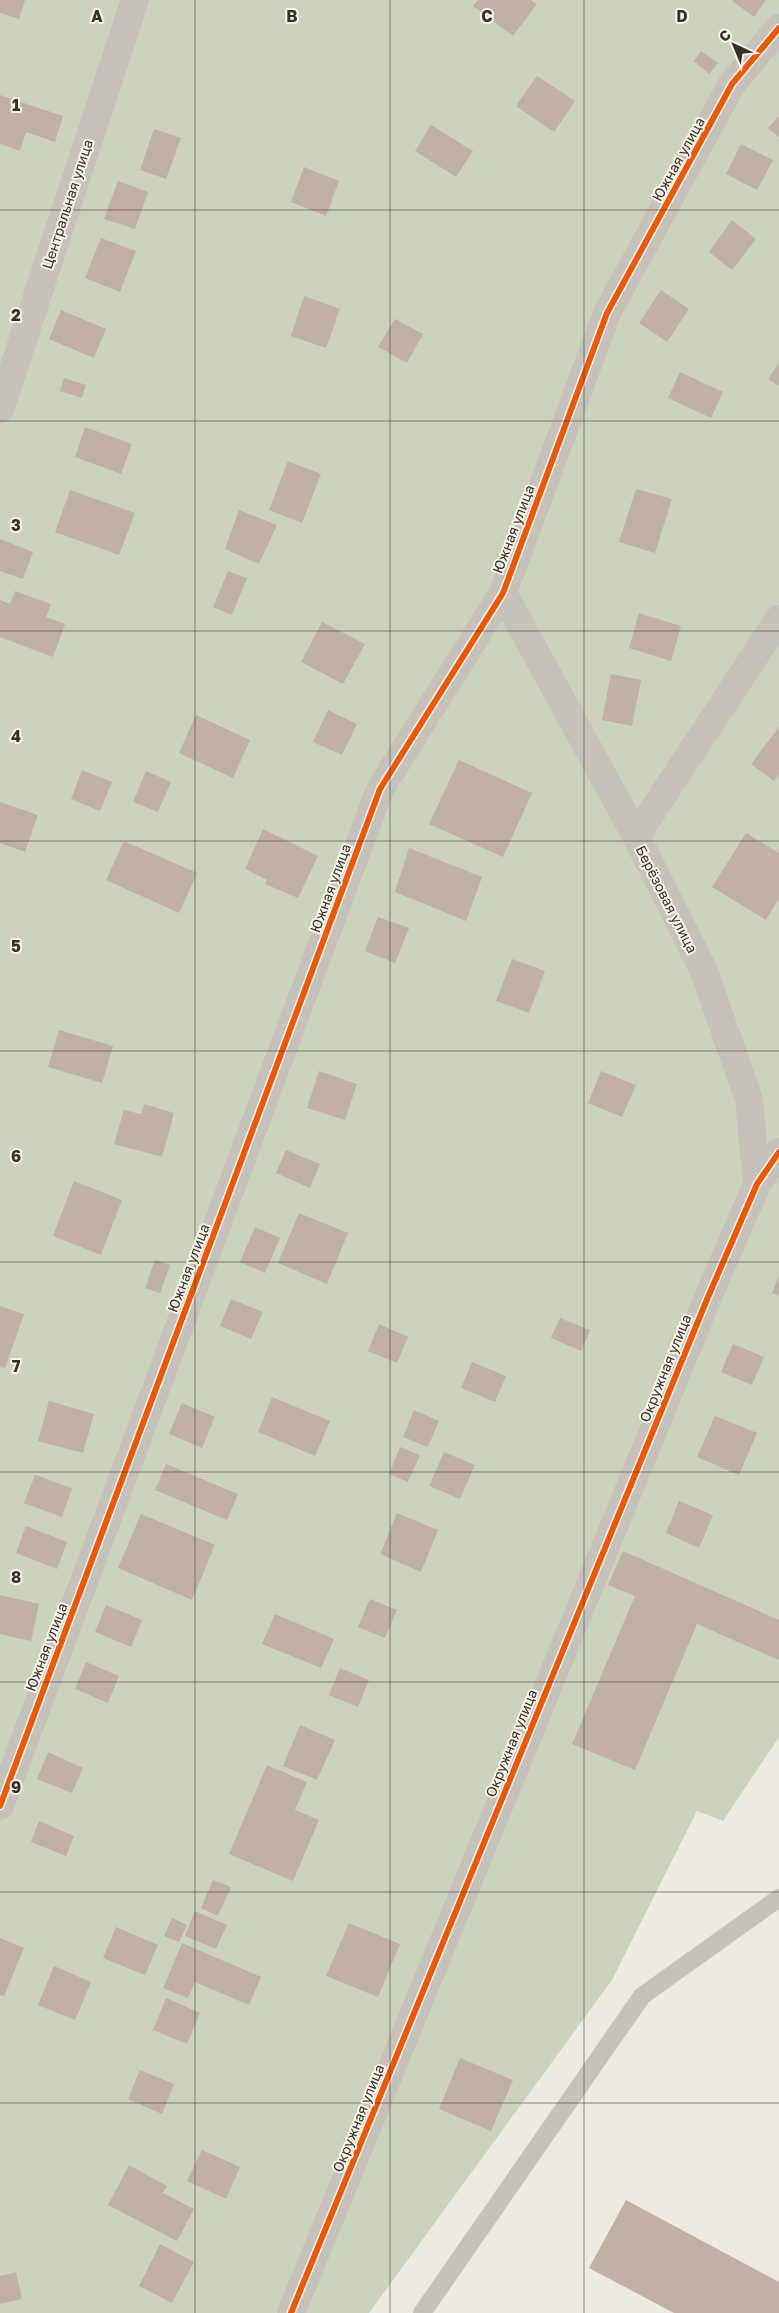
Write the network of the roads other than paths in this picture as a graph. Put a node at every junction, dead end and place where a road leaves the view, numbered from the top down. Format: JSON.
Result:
{"nodes":[{"id":1,"x":135,"y":0,"type":"edge"},
{"id":2,"x":779,"y":28,"type":"edge"},
{"id":3,"x":0,"y":409,"type":"edge"},
{"id":4,"x":503,"y":593,"type":"junction"},
{"id":5,"x":779,"y":619,"type":"edge"},
{"id":6,"x":636,"y":836,"type":"junction"},
{"id":7,"x":779,"y":1152,"type":"edge"},
{"id":8,"x":756,"y":1184,"type":"junction"},
{"id":9,"x":0,"y":1806,"type":"edge"},
{"id":10,"x":779,"y":1898,"type":"edge"},
{"id":11,"x":291,"y":2313,"type":"edge"},
{"id":12,"x":422,"y":2313,"type":"edge"}],
"edges":[{"from":1,"to":3,"type":"street","name":"Центральная улица"},
{"from":2,"to":4,"type":"street","name":"Южная улица"},
{"from":4,"to":6,"type":"street"},
{"from":4,"to":9,"type":"street","name":"Южная улица"},
{"from":5,"to":6,"type":"street","name":"Берёзовая улица"},
{"from":6,"to":8,"type":"street","name":"Берёзовая улица"},
{"from":7,"to":8,"type":"street","name":"Окружная улица"},
{"from":8,"to":11,"type":"street","name":"Окружная улица"},
{"from":10,"to":12,"type":"lane"}]}
